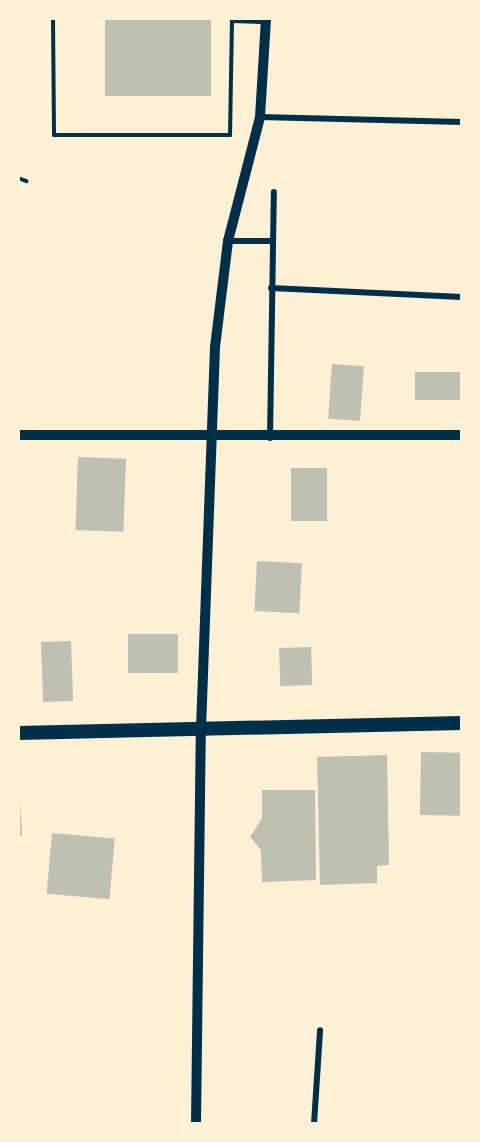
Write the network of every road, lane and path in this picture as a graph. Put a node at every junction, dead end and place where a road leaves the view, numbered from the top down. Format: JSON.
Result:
{"nodes":[{"id":1,"x":52,"y":18,"type":"edge"},
{"id":2,"x":232,"y":20,"type":"edge"},
{"id":3,"x":266,"y":20,"type":"edge"},
{"id":4,"x":260,"y":117,"type":"junction"},
{"id":5,"x":462,"y":122,"type":"edge"},
{"id":6,"x":18,"y":178,"type":"edge"},
{"id":7,"x":26,"y":181,"type":"dead end"},
{"id":8,"x":274,"y":192,"type":"dead end"},
{"id":9,"x":228,"y":241,"type":"junction"},
{"id":10,"x":272,"y":241,"type":"junction"},
{"id":11,"x":271,"y":288,"type":"junction"},
{"id":12,"x":462,"y":297,"type":"edge"},
{"id":13,"x":18,"y":435,"type":"edge"},
{"id":14,"x":462,"y":435,"type":"edge"},
{"id":15,"x":270,"y":438,"type":"junction"},
{"id":16,"x":210,"y":439,"type":"junction"},
{"id":17,"x":462,"y":723,"type":"edge"},
{"id":18,"x":201,"y":729,"type":"junction"},
{"id":19,"x":18,"y":733,"type":"edge"},
{"id":20,"x":320,"y":1030,"type":"dead end"},
{"id":21,"x":196,"y":1124,"type":"edge"},
{"id":22,"x":314,"y":1124,"type":"edge"}],
"edges":[{"from":1,"to":2,"type":"lane"},
{"from":2,"to":3,"type":"lane"},
{"from":3,"to":4,"type":"street"},
{"from":4,"to":5,"type":"street"},
{"from":4,"to":9,"type":"street"},
{"from":6,"to":7,"type":"path"},
{"from":8,"to":10,"type":"street"},
{"from":9,"to":10,"type":"street"},
{"from":9,"to":16,"type":"street"},
{"from":10,"to":11,"type":"street"},
{"from":11,"to":12,"type":"street"},
{"from":11,"to":15,"type":"street"},
{"from":13,"to":16,"type":"street"},
{"from":14,"to":15,"type":"street"},
{"from":15,"to":16,"type":"street"},
{"from":16,"to":18,"type":"street"},
{"from":17,"to":18,"type":"highway"},
{"from":18,"to":19,"type":"highway"},
{"from":18,"to":21,"type":"street"},
{"from":20,"to":22,"type":"street"}]}
